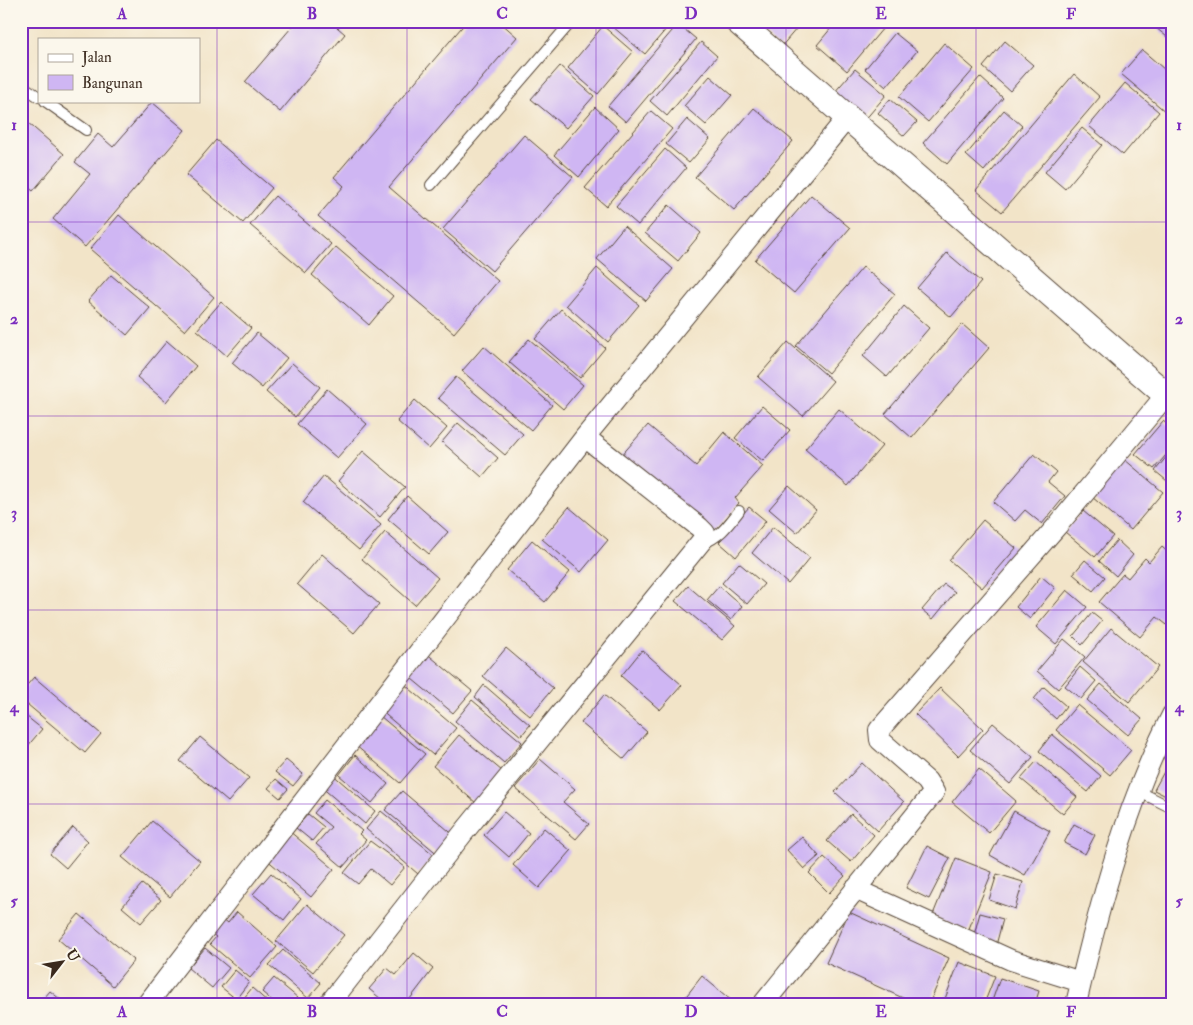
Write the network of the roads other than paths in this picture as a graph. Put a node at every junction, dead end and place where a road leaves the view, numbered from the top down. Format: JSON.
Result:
{"nodes":[{"id":1,"x":572,"y":21,"type":"edge"},
{"id":2,"x":736,"y":21,"type":"edge"},
{"id":3,"x":21,"y":85,"type":"edge"},
{"id":4,"x":38,"y":96,"type":"edge"},
{"id":5,"x":45,"y":102,"type":"edge"},
{"id":6,"x":847,"y":118,"type":"junction"},
{"id":7,"x":86,"y":130,"type":"dead end"},
{"id":8,"x":431,"y":185,"type":"dead end"},
{"id":9,"x":1169,"y":398,"type":"edge"},
{"id":10,"x":585,"y":437,"type":"junction"},
{"id":11,"x":739,"y":511,"type":"dead end"},
{"id":12,"x":701,"y":544,"type":"junction"},
{"id":13,"x":1172,"y":715,"type":"edge"},
{"id":14,"x":1138,"y":791,"type":"junction"},
{"id":15,"x":1172,"y":808,"type":"edge"},
{"id":16,"x":855,"y":889,"type":"junction"},
{"id":17,"x":1081,"y":982,"type":"junction"},
{"id":18,"x":147,"y":1004,"type":"edge"},
{"id":19,"x":329,"y":1004,"type":"edge"},
{"id":20,"x":762,"y":1004,"type":"edge"},
{"id":21,"x":1076,"y":1004,"type":"edge"}],
"edges":[{"from":1,"to":8,"type":"lane"},
{"from":2,"to":6,"type":"street"},
{"from":3,"to":4,"type":"lane"},
{"from":5,"to":7,"type":"lane"},
{"from":6,"to":9,"type":"street"},
{"from":6,"to":10,"type":"street"},
{"from":9,"to":16,"type":"street"},
{"from":10,"to":12,"type":"street"},
{"from":10,"to":18,"type":"street"},
{"from":11,"to":12,"type":"lane"},
{"from":12,"to":19,"type":"street"},
{"from":13,"to":14,"type":"street"},
{"from":14,"to":15,"type":"lane"},
{"from":14,"to":17,"type":"street"},
{"from":16,"to":17,"type":"street"},
{"from":16,"to":20,"type":"street"},
{"from":17,"to":21,"type":"street"}]}
